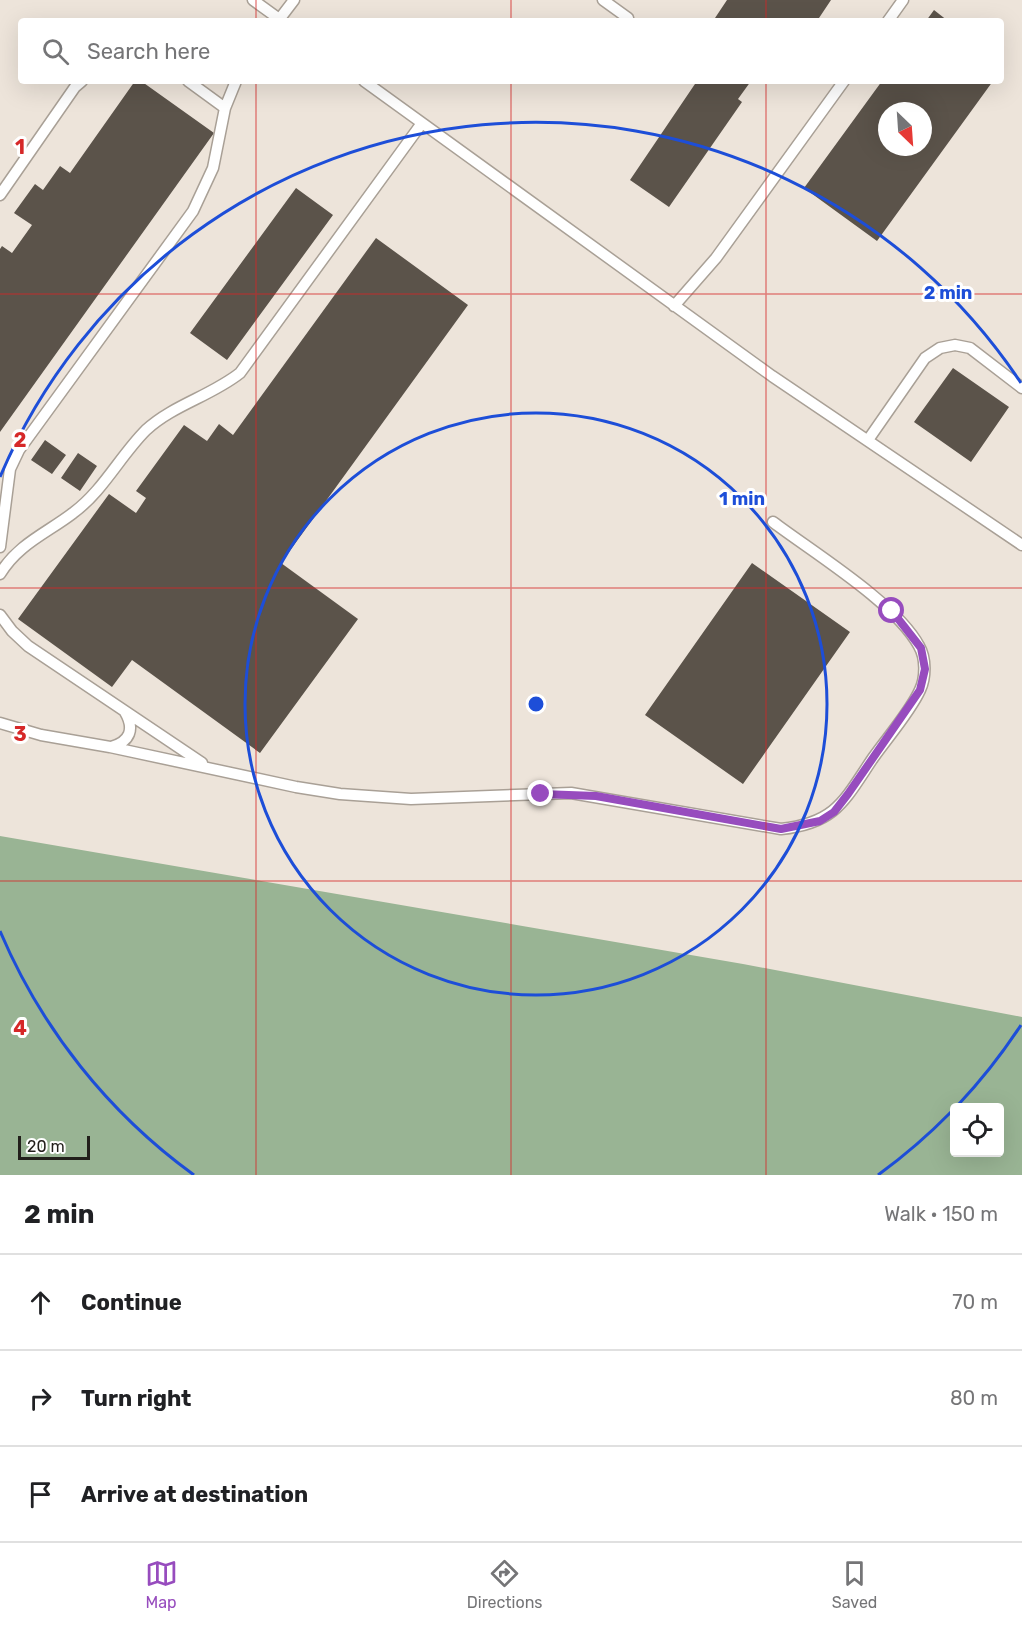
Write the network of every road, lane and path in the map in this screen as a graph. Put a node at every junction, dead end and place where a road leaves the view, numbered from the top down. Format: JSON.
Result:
{"nodes":[{"id":1,"x":253,"y":0,"type":"edge"},
{"id":2,"x":294,"y":0,"type":"edge"},
{"id":3,"x":603,"y":0,"type":"edge"},
{"id":4,"x":903,"y":0,"type":"edge"},
{"id":5,"x":277,"y":18,"type":"edge"},
{"id":6,"x":281,"y":18,"type":"edge"},
{"id":7,"x":628,"y":18,"type":"dead end"},
{"id":8,"x":890,"y":18,"type":"edge"},
{"id":9,"x":78,"y":84,"type":"edge"},
{"id":10,"x":192,"y":84,"type":"edge"},
{"id":11,"x":235,"y":84,"type":"edge"},
{"id":12,"x":368,"y":84,"type":"edge"},
{"id":13,"x":842,"y":84,"type":"edge"},
{"id":14,"x":225,"y":108,"type":"junction"},
{"id":15,"x":422,"y":123,"type":"junction"},
{"id":16,"x":0,"y":195,"type":"edge"},
{"id":17,"x":674,"y":306,"type":"junction"},
{"id":18,"x":1022,"y":388,"type":"edge"},
{"id":19,"x":868,"y":440,"type":"junction"},
{"id":20,"x":773,"y":522,"type":"dead end"},
{"id":21,"x":1022,"y":545,"type":"edge"},
{"id":22,"x":0,"y":548,"type":"edge"},
{"id":23,"x":0,"y":574,"type":"edge"},
{"id":24,"x":0,"y":615,"type":"edge"},
{"id":25,"x":124,"y":711,"type":"junction"},
{"id":26,"x":0,"y":723,"type":"edge"},
{"id":27,"x":110,"y":747,"type":"junction"},
{"id":28,"x":207,"y":767,"type":"junction"}],
"edges":[{"from":1,"to":5,"type":"lane"},
{"from":2,"to":6,"type":"lane"},
{"from":3,"to":7,"type":"lane"},
{"from":4,"to":8,"type":"lane"},
{"from":9,"to":16,"type":"lane"},
{"from":10,"to":14,"type":"lane"},
{"from":11,"to":14,"type":"lane"},
{"from":12,"to":15,"type":"lane"},
{"from":13,"to":17,"type":"lane"},
{"from":14,"to":22,"type":"lane"},
{"from":15,"to":17,"type":"lane"},
{"from":15,"to":23,"type":"lane"},
{"from":17,"to":19,"type":"lane"},
{"from":18,"to":19,"type":"lane"},
{"from":19,"to":21,"type":"lane"},
{"from":20,"to":28,"type":"lane"},
{"from":24,"to":25,"type":"lane"},
{"from":25,"to":27,"type":"lane"},
{"from":25,"to":28,"type":"lane"},
{"from":26,"to":27,"type":"lane"},
{"from":27,"to":28,"type":"lane"}]}
